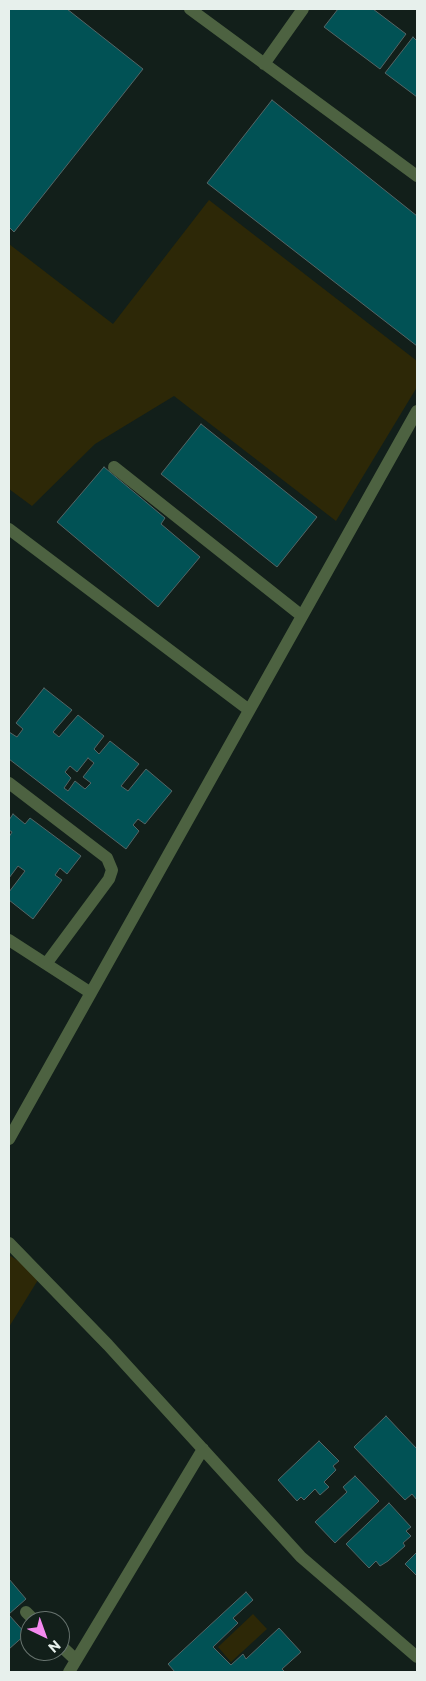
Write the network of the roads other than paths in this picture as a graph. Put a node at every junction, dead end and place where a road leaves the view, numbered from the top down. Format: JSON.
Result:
{"nodes":[{"id":1,"x":190,"y":9,"type":"edge"},
{"id":2,"x":303,"y":9,"type":"edge"},
{"id":3,"x":264,"y":64,"type":"junction"},
{"id":4,"x":417,"y":176,"type":"edge"},
{"id":5,"x":417,"y":411,"type":"edge"},
{"id":6,"x":114,"y":467,"type":"dead end"},
{"id":7,"x":9,"y":529,"type":"edge"},
{"id":8,"x":302,"y":616,"type":"junction"},
{"id":9,"x":249,"y":710,"type":"junction"},
{"id":10,"x":9,"y":783,"type":"edge"},
{"id":11,"x":9,"y":940,"type":"edge"},
{"id":12,"x":46,"y":964,"type":"junction"},
{"id":13,"x":91,"y":993,"type":"junction"},
{"id":14,"x":9,"y":1139,"type":"edge"},
{"id":15,"x":9,"y":1244,"type":"edge"},
{"id":16,"x":203,"y":1449,"type":"junction"},
{"id":17,"x":70,"y":1654,"type":"edge"},
{"id":18,"x":417,"y":1657,"type":"edge"},
{"id":19,"x":76,"y":1660,"type":"junction"},
{"id":20,"x":69,"y":1672,"type":"edge"}],
"edges":[{"from":1,"to":3,"type":"street"},
{"from":2,"to":3,"type":"street"},
{"from":3,"to":4,"type":"street"},
{"from":5,"to":8,"type":"street"},
{"from":6,"to":8,"type":"street"},
{"from":7,"to":9,"type":"street"},
{"from":8,"to":9,"type":"street"},
{"from":9,"to":13,"type":"street"},
{"from":10,"to":12,"type":"street"},
{"from":11,"to":12,"type":"street"},
{"from":12,"to":13,"type":"street"},
{"from":13,"to":14,"type":"street"},
{"from":15,"to":16,"type":"street"},
{"from":16,"to":18,"type":"street"},
{"from":16,"to":19,"type":"street"},
{"from":17,"to":19,"type":"street"},
{"from":19,"to":20,"type":"street"}]}
